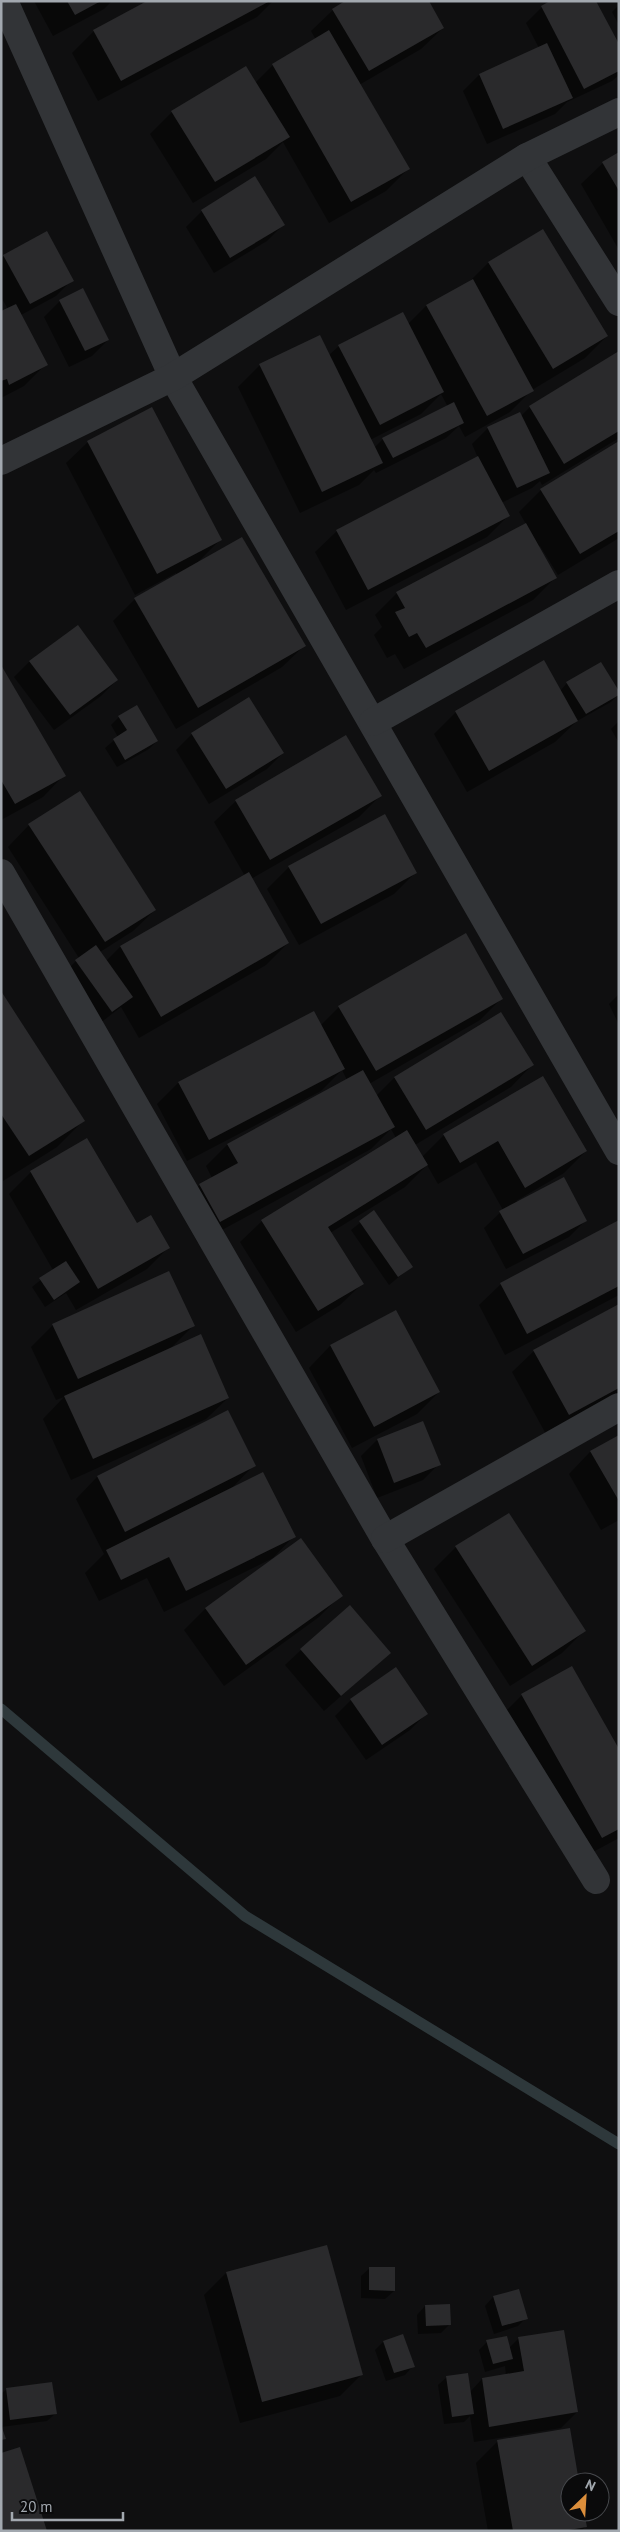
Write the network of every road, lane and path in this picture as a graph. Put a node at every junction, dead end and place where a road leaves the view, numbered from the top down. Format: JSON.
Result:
{"nodes":[{"id":1,"x":4,"y":1,"type":"edge"},
{"id":2,"x":619,"y":112,"type":"edge"},
{"id":3,"x":528,"y":157,"type":"junction"},
{"id":4,"x":619,"y":302,"type":"edge"},
{"id":5,"x":173,"y":377,"type":"junction"},
{"id":6,"x":1,"y":461,"type":"edge"},
{"id":7,"x":619,"y":584,"type":"edge"},
{"id":8,"x":373,"y":722,"type":"junction"},
{"id":9,"x":1,"y":873,"type":"edge"},
{"id":10,"x":619,"y":1151,"type":"edge"},
{"id":11,"x":619,"y":1407,"type":"edge"},
{"id":12,"x":385,"y":1539,"type":"junction"},
{"id":13,"x":596,"y":1880,"type":"dead end"}],
"edges":[{"from":1,"to":5,"type":"street"},
{"from":2,"to":3,"type":"street"},
{"from":3,"to":4,"type":"street"},
{"from":3,"to":5,"type":"street"},
{"from":5,"to":6,"type":"street"},
{"from":5,"to":8,"type":"street"},
{"from":7,"to":8,"type":"street"},
{"from":8,"to":10,"type":"street"},
{"from":9,"to":12,"type":"street"},
{"from":11,"to":12,"type":"street"},
{"from":12,"to":13,"type":"street"}]}
